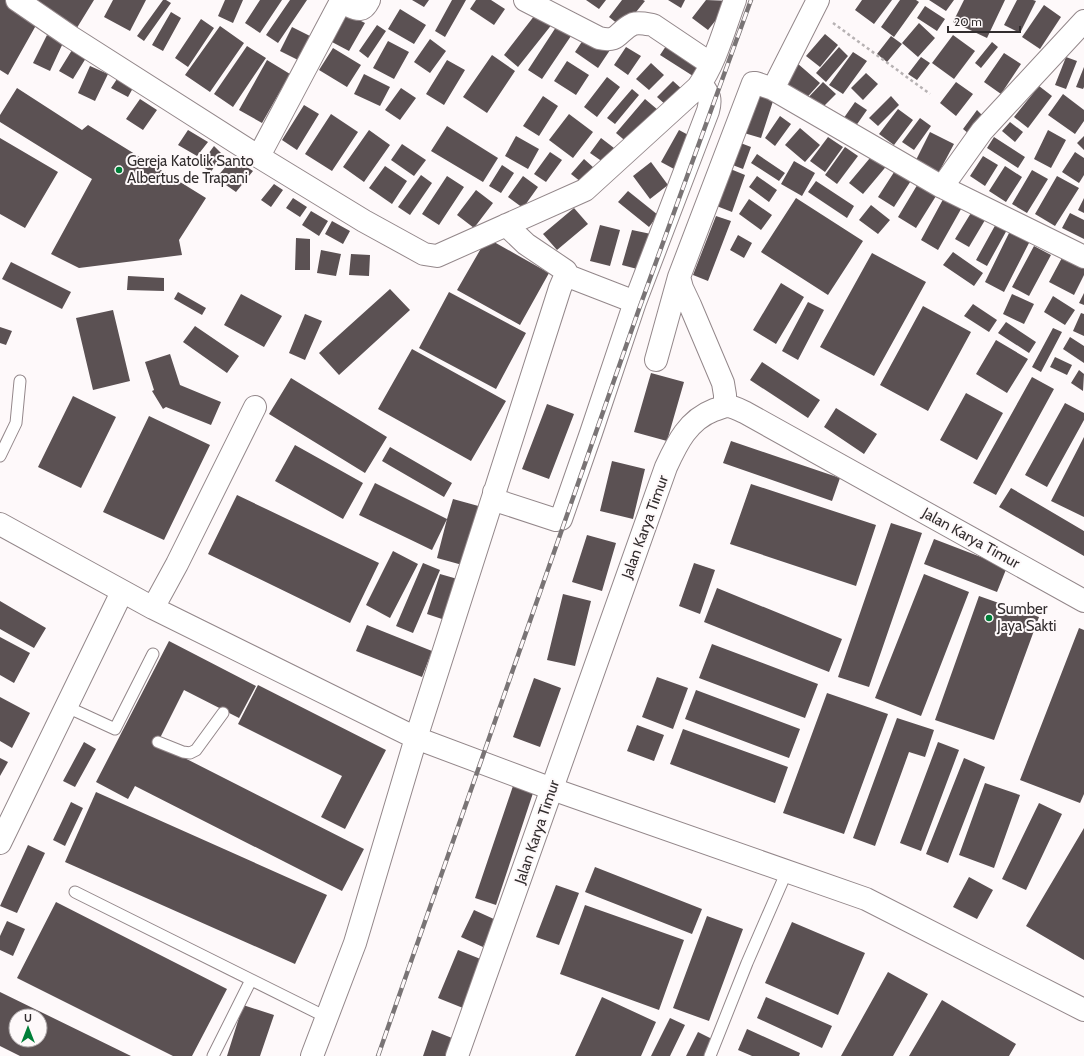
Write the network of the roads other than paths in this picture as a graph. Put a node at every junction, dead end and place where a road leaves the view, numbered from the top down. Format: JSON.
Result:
{"nodes":[{"id":1,"x":17,"y":0,"type":"edge"},
{"id":2,"x":369,"y":0,"type":"edge"},
{"id":3,"x":525,"y":0,"type":"edge"},
{"id":4,"x":735,"y":0,"type":"edge"},
{"id":5,"x":815,"y":4,"type":"edge"},
{"id":6,"x":1084,"y":21,"type":"edge"},
{"id":7,"x":711,"y":64,"type":"junction"},
{"id":8,"x":701,"y":83,"type":"junction"},
{"id":9,"x":773,"y":89,"type":"junction"},
{"id":10,"x":259,"y":156,"type":"junction"},
{"id":11,"x":942,"y":187,"type":"junction"},
{"id":12,"x":506,"y":225,"type":"junction"},
{"id":13,"x":1084,"y":257,"type":"edge"},
{"id":14,"x":568,"y":276,"type":"junction"},
{"id":15,"x":678,"y":277,"type":"junction"},
{"id":16,"x":635,"y":302,"type":"junction"},
{"id":17,"x":656,"y":360,"type":"dead end"},
{"id":18,"x":20,"y":381,"type":"dead end"},
{"id":19,"x":725,"y":406,"type":"junction"},
{"id":20,"x":255,"y":407,"type":"dead end"},
{"id":21,"x":0,"y":456,"type":"edge"},
{"id":22,"x":494,"y":492,"type":"junction"},
{"id":23,"x":0,"y":524,"type":"edge"},
{"id":24,"x":122,"y":592,"type":"junction"},
{"id":25,"x":1082,"y":596,"type":"edge"},
{"id":26,"x":153,"y":608,"type":"junction"},
{"id":27,"x":153,"y":654,"type":"dead end"},
{"id":28,"x":67,"y":707,"type":"junction"},
{"id":29,"x":223,"y":713,"type":"dead end"},
{"id":30,"x":416,"y":738,"type":"junction"},
{"id":31,"x":158,"y":742,"type":"dead end"},
{"id":32,"x":552,"y":789,"type":"junction"},
{"id":33,"x":0,"y":843,"type":"edge"},
{"id":34,"x":787,"y":871,"type":"junction"},
{"id":35,"x":75,"y":892,"type":"dead end"},
{"id":36,"x":251,"y":980,"type":"junction"},
{"id":37,"x":1084,"y":1010,"type":"edge"},
{"id":38,"x":326,"y":1017,"type":"junction"},
{"id":39,"x":214,"y":1056,"type":"edge"},
{"id":40,"x":312,"y":1056,"type":"edge"},
{"id":41,"x":457,"y":1056,"type":"edge"},
{"id":42,"x":710,"y":1056,"type":"edge"}],
"edges":[{"from":1,"to":10,"type":"street"},
{"from":2,"to":10,"type":"street"},
{"from":3,"to":7,"type":"street"},
{"from":4,"to":7,"type":"street"},
{"from":5,"to":9,"type":"street"},
{"from":6,"to":11,"type":"street"},
{"from":7,"to":8,"type":"street"},
{"from":8,"to":12,"type":"street"},
{"from":8,"to":16,"type":"street"},
{"from":9,"to":11,"type":"street"},
{"from":9,"to":15,"type":"street"},
{"from":10,"to":12,"type":"street"},
{"from":11,"to":13,"type":"street"},
{"from":12,"to":14,"type":"street"},
{"from":14,"to":16,"type":"street"},
{"from":14,"to":22,"type":"street"},
{"from":15,"to":17,"type":"street"},
{"from":15,"to":19,"type":"street"},
{"from":16,"to":22,"type":"street"},
{"from":18,"to":21,"type":"lane"},
{"from":19,"to":25,"type":"street","name":"Jalan Karya Timur"},
{"from":19,"to":32,"type":"street","name":"Jalan Karya Timur"},
{"from":20,"to":26,"type":"street"},
{"from":22,"to":30,"type":"street"},
{"from":23,"to":24,"type":"street"},
{"from":24,"to":26,"type":"street"},
{"from":24,"to":28,"type":"street"},
{"from":26,"to":30,"type":"street"},
{"from":27,"to":28,"type":"lane"},
{"from":28,"to":33,"type":"street"},
{"from":29,"to":31,"type":"lane"},
{"from":30,"to":32,"type":"street"},
{"from":30,"to":38,"type":"street"},
{"from":32,"to":34,"type":"street"},
{"from":32,"to":41,"type":"street","name":"Jalan Karya Timur"},
{"from":34,"to":37,"type":"street"},
{"from":34,"to":42,"type":"lane"},
{"from":35,"to":36,"type":"lane"},
{"from":36,"to":38,"type":"lane"},
{"from":36,"to":39,"type":"lane"},
{"from":38,"to":40,"type":"street"}]}
